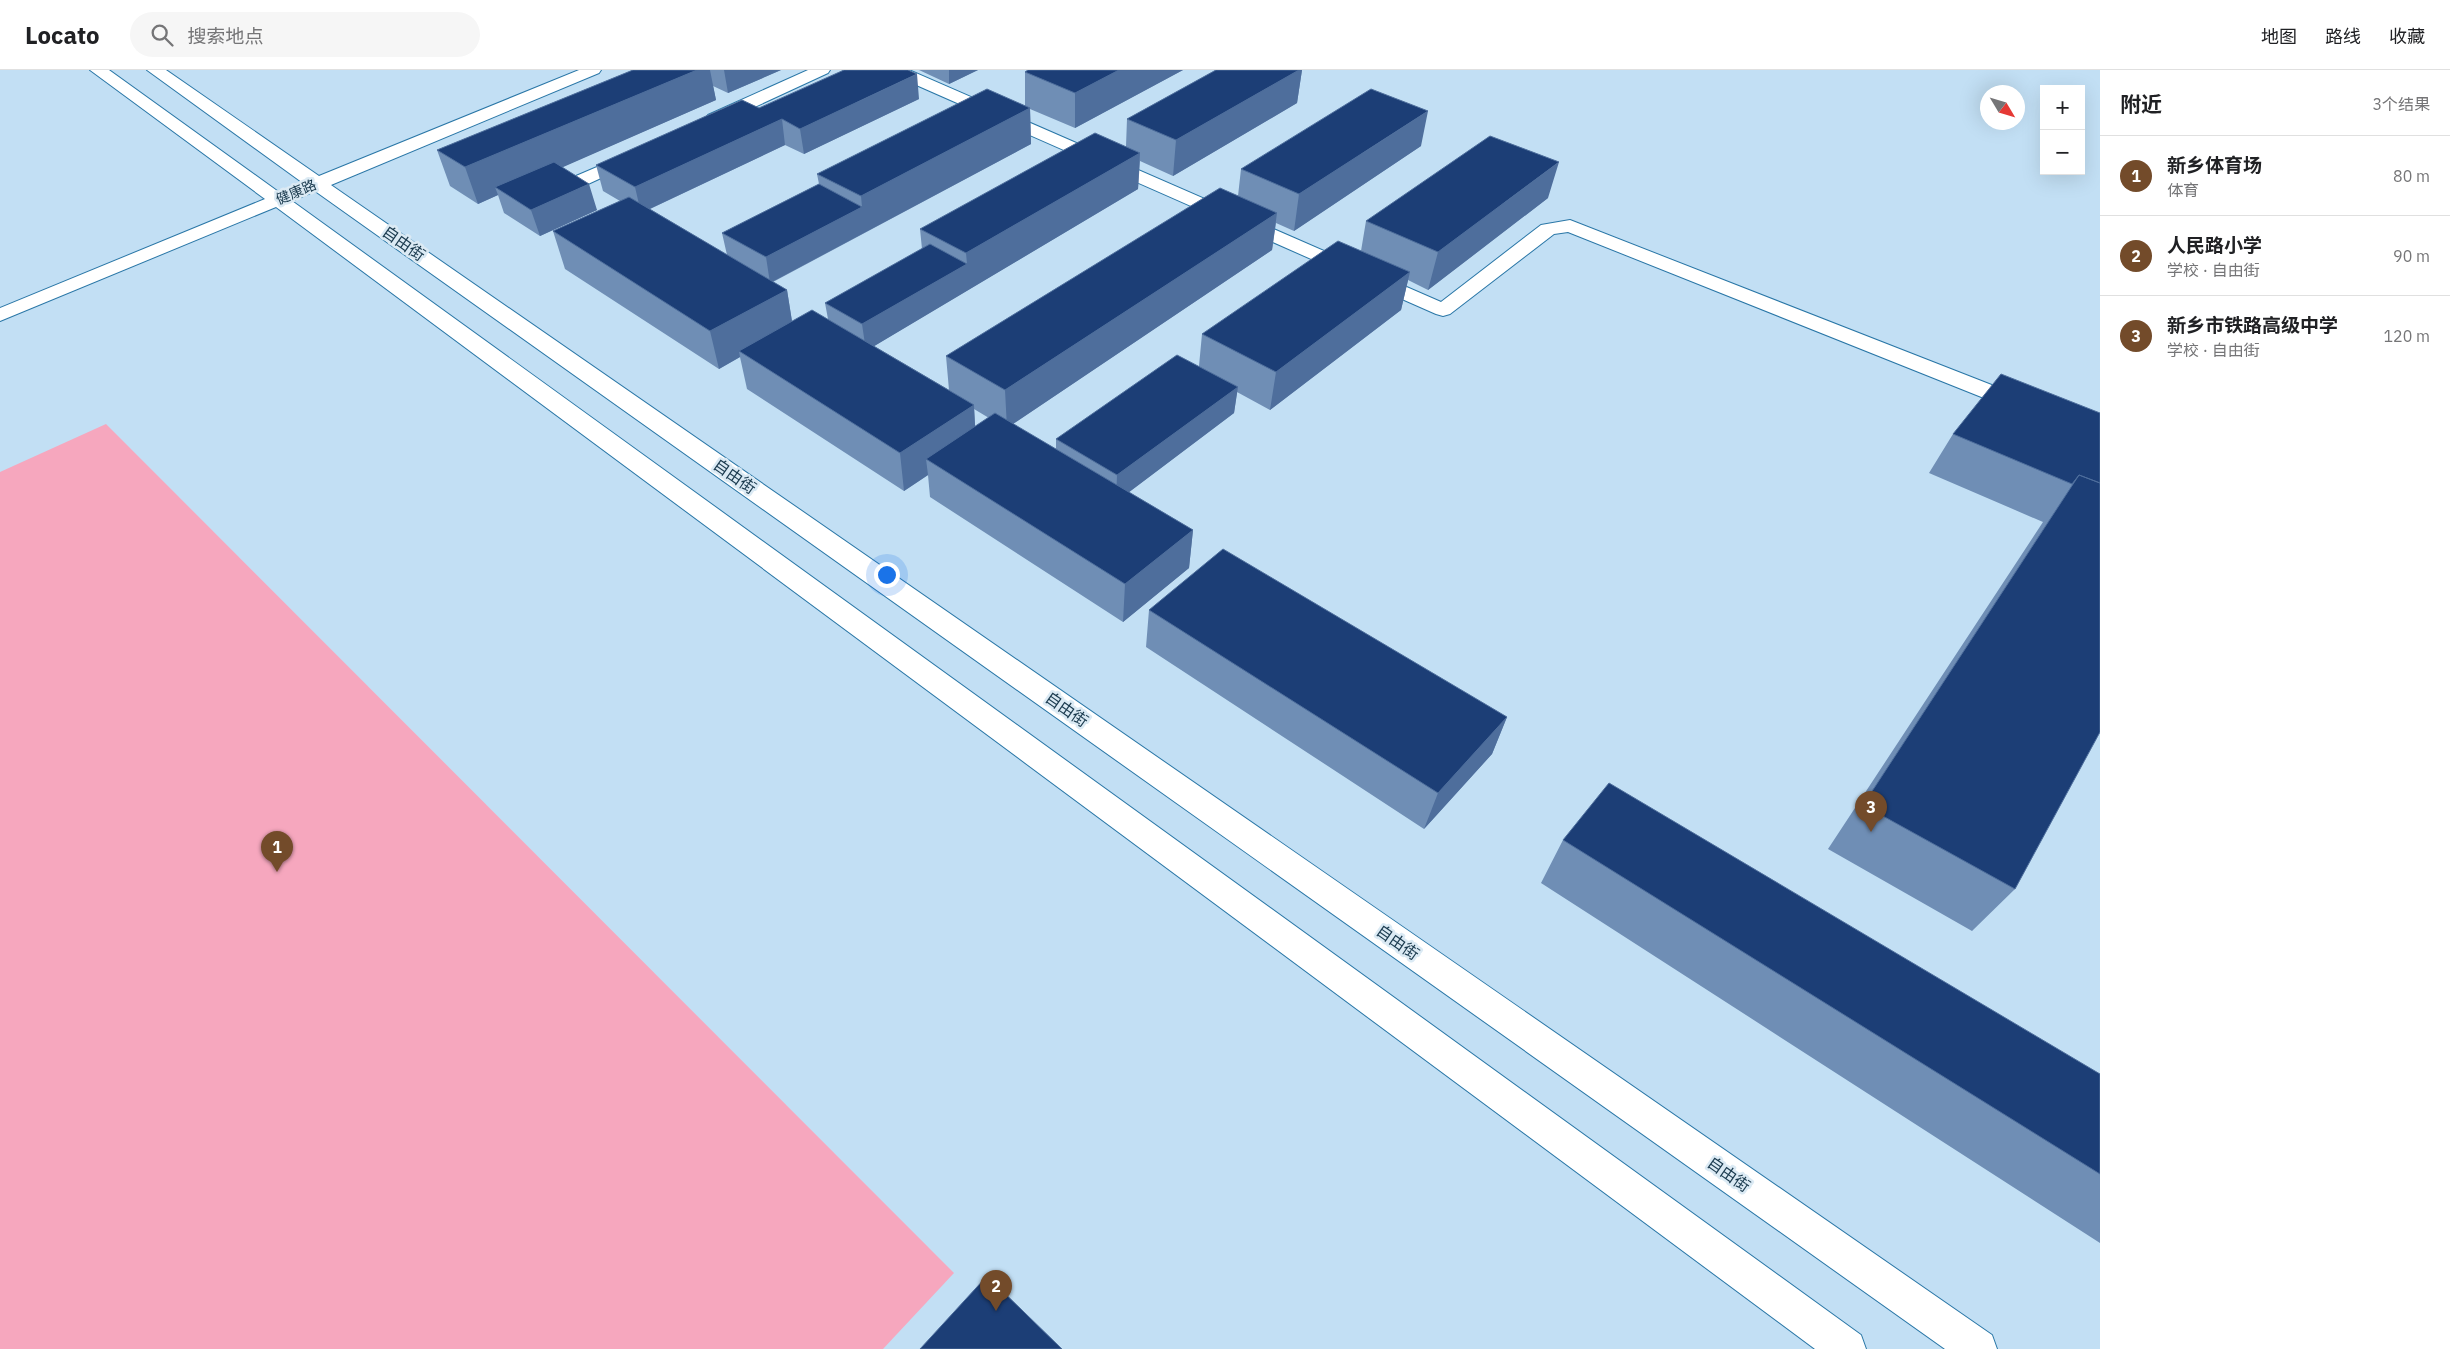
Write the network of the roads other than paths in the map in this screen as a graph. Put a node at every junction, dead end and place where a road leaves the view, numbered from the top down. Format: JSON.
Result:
{"nodes":[{"id":1,"x":98,"y":70,"type":"edge"},
{"id":2,"x":155,"y":70,"type":"edge"},
{"id":3,"x":593,"y":70,"type":"edge"},
{"id":4,"x":822,"y":70,"type":"edge"},
{"id":5,"x":895,"y":70,"type":"edge"},
{"id":6,"x":698,"y":127,"type":"edge"},
{"id":7,"x":644,"y":151,"type":"edge"},
{"id":8,"x":582,"y":180,"type":"edge"},
{"id":9,"x":318,"y":183,"type":"junction"},
{"id":10,"x":278,"y":200,"type":"junction"},
{"id":11,"x":0,"y":315,"type":"edge"},
{"id":12,"x":2036,"y":411,"type":"edge"},
{"id":13,"x":1847,"y":1349,"type":"edge"},
{"id":14,"x":1978,"y":1349,"type":"edge"}],
"edges":[{"from":1,"to":10,"type":"street"},
{"from":2,"to":9,"type":"street","name":"自由街"},
{"from":3,"to":9,"type":"street","name":"健康路"},
{"from":4,"to":6,"type":"street"},
{"from":5,"to":12,"type":"street"},
{"from":7,"to":8,"type":"street"},
{"from":9,"to":10,"type":"street","name":"健康路"},
{"from":9,"to":14,"type":"street","name":"自由街"},
{"from":10,"to":11,"type":"street","name":"健康路"},
{"from":10,"to":13,"type":"street"}]}
